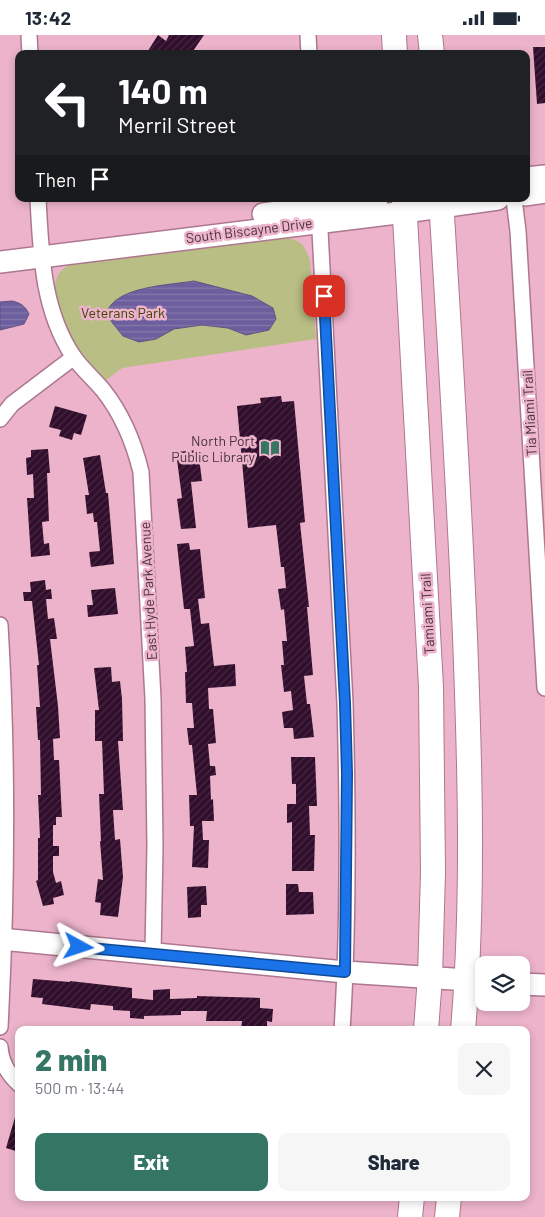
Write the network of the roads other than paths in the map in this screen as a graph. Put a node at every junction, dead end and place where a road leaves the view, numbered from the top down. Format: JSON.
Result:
{"nodes":[{"id":1,"x":29,"y":35,"type":"edge"},
{"id":2,"x":308,"y":35,"type":"edge"},
{"id":3,"x":394,"y":35,"type":"edge"},
{"id":4,"x":430,"y":35,"type":"edge"},
{"id":5,"x":30,"y":50,"type":"edge"},
{"id":6,"x":309,"y":50,"type":"edge"},
{"id":7,"x":395,"y":50,"type":"edge"},
{"id":8,"x":432,"y":50,"type":"edge"},
{"id":9,"x":545,"y":176,"type":"edge"},
{"id":10,"x":530,"y":178,"type":"edge"},
{"id":11,"x":545,"y":192,"type":"edge"},
{"id":12,"x":530,"y":194,"type":"edge"},
{"id":13,"x":38,"y":202,"type":"edge"},
{"id":14,"x":360,"y":202,"type":"edge"},
{"id":15,"x":455,"y":202,"type":"edge"},
{"id":16,"x":514,"y":202,"type":"edge"},
{"id":17,"x":441,"y":203,"type":"edge"},
{"id":18,"x":404,"y":206,"type":"edge"},
{"id":19,"x":319,"y":209,"type":"edge"},
{"id":20,"x":0,"y":249,"type":"edge"},
{"id":21,"x":41,"y":250,"type":"junction"},
{"id":22,"x":0,"y":262,"type":"edge"},
{"id":23,"x":74,"y":357,"type":"junction"},
{"id":24,"x":0,"y":419,"type":"edge"},
{"id":25,"x":0,"y":625,"type":"edge"},
{"id":26,"x":545,"y":688,"type":"edge"},
{"id":27,"x":2,"y":940,"type":"edge"},
{"id":28,"x":153,"y":953,"type":"junction"},
{"id":29,"x":475,"y":956,"type":"edge"},
{"id":30,"x":345,"y":972,"type":"junction"},
{"id":31,"x":430,"y":977,"type":"junction"},
{"id":32,"x":475,"y":980,"type":"edge"},
{"id":33,"x":475,"y":984,"type":"edge"},
{"id":34,"x":530,"y":984,"type":"edge"},
{"id":35,"x":545,"y":985,"type":"edge"},
{"id":36,"x":342,"y":1026,"type":"edge"},
{"id":37,"x":426,"y":1026,"type":"edge"},
{"id":38,"x":464,"y":1026,"type":"edge"},
{"id":39,"x":0,"y":1027,"type":"edge"},
{"id":40,"x":0,"y":1047,"type":"edge"},
{"id":41,"x":15,"y":1080,"type":"edge"},
{"id":42,"x":412,"y":1201,"type":"edge"},
{"id":43,"x":449,"y":1201,"type":"edge"},
{"id":44,"x":410,"y":1217,"type":"edge"},
{"id":45,"x":447,"y":1217,"type":"edge"}],
"edges":[{"from":1,"to":5,"type":"street"},
{"from":2,"to":6,"type":"street"},
{"from":3,"to":7,"type":"main road"},
{"from":4,"to":8,"type":"main road"},
{"from":9,"to":10,"type":"street"},
{"from":11,"to":12,"type":"street"},
{"from":13,"to":21,"type":"street","name":"East Hyde Park Avenue"},
{"from":14,"to":19,"type":"street","name":"South Biscayne Drive"},
{"from":15,"to":17,"type":"street","name":"South Biscayne Drive"},
{"from":16,"to":26,"type":"street","name":"Tia Miami Trail"},
{"from":17,"to":18,"type":"street","name":"South Biscayne Drive"},
{"from":17,"to":29,"type":"main road"},
{"from":18,"to":19,"type":"street","name":"South Biscayne Drive"},
{"from":18,"to":31,"type":"main road","name":"Tamiami Trail"},
{"from":19,"to":21,"type":"street","name":"South Biscayne Drive"},
{"from":19,"to":30,"type":"street"},
{"from":20,"to":21,"type":"street","name":"South Biscayne Drive"},
{"from":21,"to":22,"type":"street","name":"South Biscayne Drive"},
{"from":21,"to":23,"type":"street","name":"East Hyde Park Avenue"},
{"from":23,"to":24,"type":"street"},
{"from":23,"to":28,"type":"street","name":"East Hyde Park Avenue"},
{"from":25,"to":27,"type":"street"},
{"from":27,"to":28,"type":"street"},
{"from":27,"to":39,"type":"street"},
{"from":28,"to":30,"type":"street"},
{"from":30,"to":31,"type":"street"},
{"from":30,"to":36,"type":"street"},
{"from":31,"to":32,"type":"street"},
{"from":31,"to":37,"type":"main road","name":"Tamiami Trail"},
{"from":33,"to":38,"type":"main road"},
{"from":34,"to":35,"type":"street"},
{"from":40,"to":41,"type":"street"},
{"from":42,"to":44,"type":"main road"},
{"from":43,"to":45,"type":"main road"}]}
